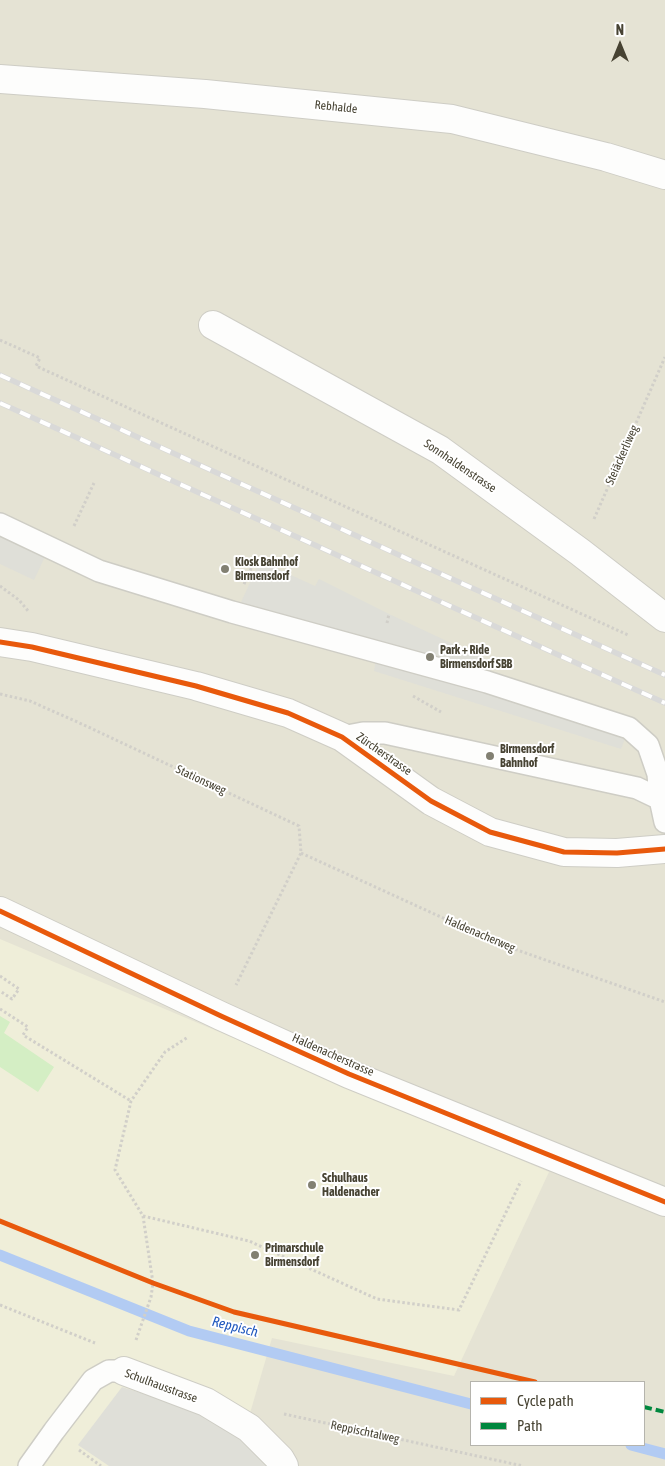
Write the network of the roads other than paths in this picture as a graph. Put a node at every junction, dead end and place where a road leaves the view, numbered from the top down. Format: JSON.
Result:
{"nodes":[{"id":1,"x":0,"y":79,"type":"edge"},
{"id":2,"x":665,"y":175,"type":"edge"},
{"id":3,"x":213,"y":324,"type":"dead end"},
{"id":4,"x":0,"y":524,"type":"edge"},
{"id":5,"x":665,"y":618,"type":"edge"},
{"id":6,"x":0,"y":642,"type":"edge"},
{"id":7,"x":342,"y":737,"type":"junction"},
{"id":8,"x":660,"y":799,"type":"junction"},
{"id":9,"x":665,"y":822,"type":"edge"},
{"id":10,"x":665,"y":849,"type":"edge"},
{"id":11,"x":0,"y":911,"type":"edge"},
{"id":12,"x":665,"y":1202,"type":"edge"},
{"id":13,"x":124,"y":1371,"type":"joint"},
{"id":14,"x":29,"y":1466,"type":"edge"},
{"id":15,"x":284,"y":1466,"type":"edge"}],
"edges":[{"from":1,"to":2,"type":"street","name":"Rebhalde"},
{"from":3,"to":5,"type":"street","name":"Sonnhaldenstrasse"},
{"from":4,"to":8,"type":"lane"},
{"from":6,"to":7,"type":"street","name":"Zürcherstrasse"},
{"from":7,"to":8,"type":"lane"},
{"from":7,"to":10,"type":"street","name":"Zürcherstrasse"},
{"from":8,"to":9,"type":"lane"},
{"from":11,"to":12,"type":"street","name":"Haldenacherstrasse"},
{"from":13,"to":14,"type":"lane","name":"Schulhausstrasse"},
{"from":13,"to":15,"type":"street","name":"Schulhausstrasse"}]}
